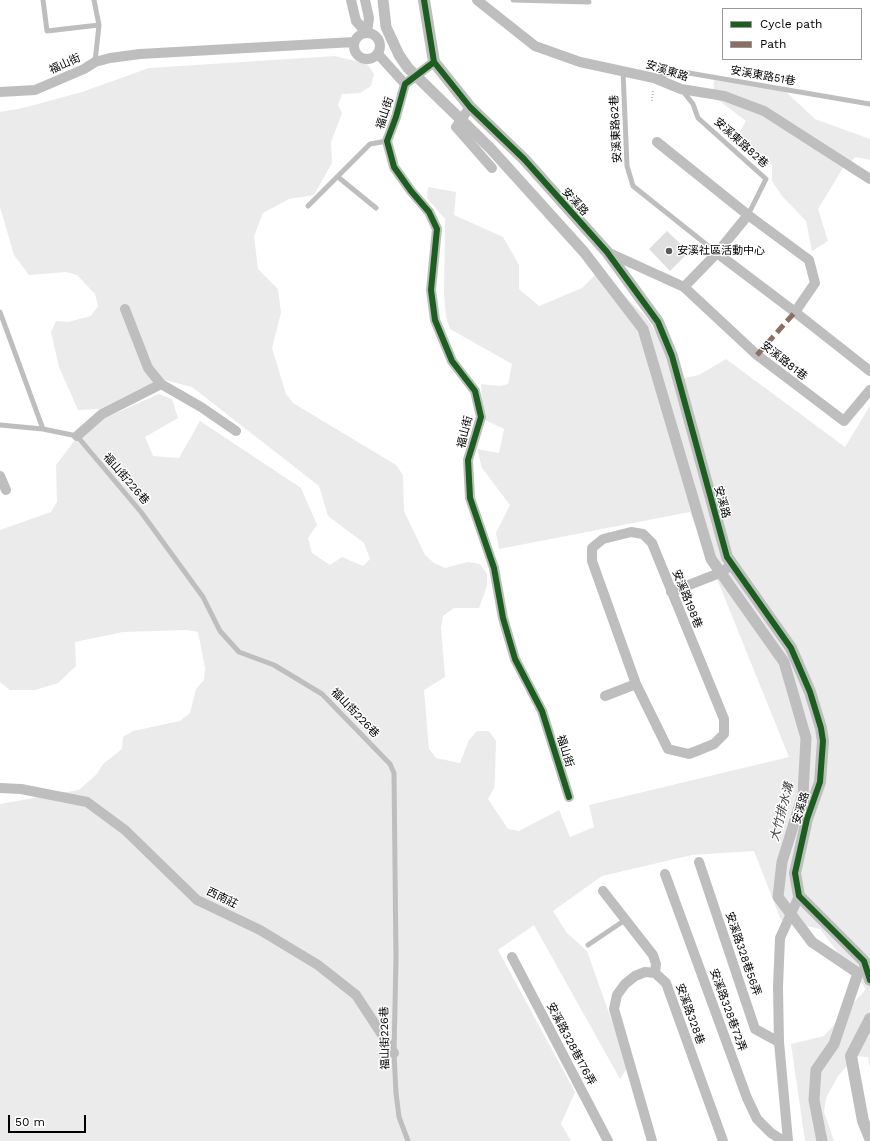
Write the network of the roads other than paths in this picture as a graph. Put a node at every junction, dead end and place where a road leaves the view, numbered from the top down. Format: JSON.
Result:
{"nodes":[{"id":1,"x":44,"y":0,"type":"edge"},
{"id":2,"x":94,"y":0,"type":"edge"},
{"id":3,"x":351,"y":0,"type":"edge"},
{"id":4,"x":365,"y":0,"type":"edge"},
{"id":5,"x":424,"y":0,"type":"edge"},
{"id":6,"x":477,"y":0,"type":"edge"},
{"id":7,"x":512,"y":0,"type":"edge"},
{"id":8,"x":589,"y":2,"type":"dead end"},
{"id":9,"x":99,"y":25,"type":"junction"},
{"id":10,"x":367,"y":33,"type":"junction"},
{"id":11,"x":354,"y":42,"type":"junction"},
{"id":12,"x":378,"y":54,"type":"junction"},
{"id":13,"x":95,"y":62,"type":"junction"},
{"id":14,"x":434,"y":62,"type":"junction"},
{"id":15,"x":623,"y":70,"type":"junction"},
{"id":16,"x":654,"y":78,"type":"junction"},
{"id":17,"x":404,"y":84,"type":"junction"},
{"id":18,"x":681,"y":89,"type":"junction"},
{"id":19,"x":0,"y":92,"type":"edge"},
{"id":20,"x":870,"y":104,"type":"edge"},
{"id":21,"x":469,"y":109,"type":"junction"},
{"id":22,"x":387,"y":141,"type":"junction"},
{"id":23,"x":656,"y":142,"type":"dead end"},
{"id":24,"x":492,"y":168,"type":"dead end"},
{"id":25,"x":338,"y":177,"type":"junction"},
{"id":26,"x":870,"y":179,"type":"edge"},
{"id":27,"x":308,"y":206,"type":"dead end"},
{"id":28,"x":376,"y":208,"type":"dead end"},
{"id":29,"x":748,"y":215,"type":"junction"},
{"id":30,"x":608,"y":252,"type":"junction"},
{"id":31,"x":717,"y":253,"type":"junction"},
{"id":32,"x":684,"y":287,"type":"junction"},
{"id":33,"x":125,"y":309,"type":"dead end"},
{"id":34,"x":0,"y":312,"type":"edge"},
{"id":35,"x":795,"y":312,"type":"junction"},
{"id":36,"x":870,"y":372,"type":"edge"},
{"id":37,"x":161,"y":384,"type":"junction"},
{"id":38,"x":870,"y":390,"type":"edge"},
{"id":39,"x":0,"y":425,"type":"edge"},
{"id":40,"x":43,"y":429,"type":"junction"},
{"id":41,"x":236,"y":431,"type":"dead end"},
{"id":42,"x":77,"y":436,"type":"junction"},
{"id":43,"x":0,"y":476,"type":"edge"},
{"id":44,"x":6,"y":490,"type":"dead end"},
{"id":45,"x":730,"y":567,"type":"junction"},
{"id":46,"x":671,"y":592,"type":"junction"},
{"id":47,"x":636,"y":684,"type":"junction"},
{"id":48,"x":605,"y":696,"type":"dead end"},
{"id":49,"x":0,"y":788,"type":"edge"},
{"id":50,"x":570,"y":797,"type":"dead end"},
{"id":51,"x":699,"y":862,"type":"dead end"},
{"id":52,"x":665,"y":874,"type":"dead end"},
{"id":53,"x":603,"y":891,"type":"dead end"},
{"id":54,"x":800,"y":896,"type":"junction"},
{"id":55,"x":625,"y":920,"type":"junction"},
{"id":56,"x":588,"y":945,"type":"dead end"},
{"id":57,"x":512,"y":957,"type":"dead end"},
{"id":58,"x":655,"y":972,"type":"junction"},
{"id":59,"x":870,"y":980,"type":"edge"},
{"id":60,"x":870,"y":1019,"type":"edge"},
{"id":61,"x":779,"y":1042,"type":"junction"},
{"id":62,"x":394,"y":1053,"type":"junction"},
{"id":63,"x":870,"y":1138,"type":"edge"},
{"id":64,"x":408,"y":1141,"type":"edge"},
{"id":65,"x":608,"y":1141,"type":"edge"},
{"id":66,"x":652,"y":1141,"type":"edge"},
{"id":67,"x":723,"y":1141,"type":"edge"},
{"id":68,"x":788,"y":1141,"type":"edge"}],
"edges":[{"from":1,"to":9,"type":"lane"},
{"from":2,"to":9,"type":"lane"},
{"from":3,"to":10,"type":"street"},
{"from":4,"to":10,"type":"street"},
{"from":5,"to":14,"type":"street"},
{"from":6,"to":15,"type":"street","name":"安溪東路"},
{"from":7,"to":8,"type":"lane"},
{"from":9,"to":13,"type":"lane"},
{"from":10,"to":11,"type":"street"},
{"from":10,"to":12,"type":"street"},
{"from":11,"to":12,"type":"street"},
{"from":11,"to":13,"type":"street","name":"福山街"},
{"from":12,"to":17,"type":"street"},
{"from":13,"to":19,"type":"street","name":"福山街"},
{"from":14,"to":17,"type":"street"},
{"from":14,"to":21,"type":"street","name":"安溪路"},
{"from":15,"to":16,"type":"street","name":"安溪東路"},
{"from":15,"to":31,"type":"lane","name":"安溪東路62巷"},
{"from":16,"to":18,"type":"street","name":"安溪東路"},
{"from":16,"to":20,"type":"lane","name":"安溪東路51巷"},
{"from":17,"to":22,"type":"street","name":"福山街"},
{"from":18,"to":26,"type":"street","name":"安溪東路"},
{"from":18,"to":29,"type":"lane","name":"安溪東路82巷"},
{"from":21,"to":24,"type":"street"},
{"from":21,"to":30,"type":"street","name":"安溪路"},
{"from":22,"to":25,"type":"lane"},
{"from":22,"to":50,"type":"street","name":"福山街"},
{"from":23,"to":29,"type":"street"},
{"from":25,"to":27,"type":"lane"},
{"from":25,"to":28,"type":"lane"},
{"from":29,"to":31,"type":"street"},
{"from":29,"to":35,"type":"street"},
{"from":30,"to":32,"type":"street","name":"安溪路81巷"},
{"from":30,"to":45,"type":"street","name":"安溪路"},
{"from":31,"to":32,"type":"street"},
{"from":31,"to":35,"type":"street"},
{"from":32,"to":38,"type":"street","name":"安溪路81巷"},
{"from":33,"to":37,"type":"street"},
{"from":34,"to":40,"type":"lane"},
{"from":35,"to":36,"type":"street"},
{"from":37,"to":41,"type":"street"},
{"from":37,"to":42,"type":"street"},
{"from":39,"to":40,"type":"lane"},
{"from":40,"to":42,"type":"lane"},
{"from":42,"to":62,"type":"lane","name":"福山街226巷"},
{"from":43,"to":44,"type":"street"},
{"from":45,"to":46,"type":"street"},
{"from":45,"to":54,"type":"street","name":"安溪路"},
{"from":46,"to":47,"type":"street","name":"安溪路198巷"},
{"from":46,"to":47,"type":"street","name":"安溪路198巷"},
{"from":47,"to":48,"type":"street"},
{"from":49,"to":62,"type":"street","name":"西南莊"},
{"from":51,"to":61,"type":"street","name":"安溪路328巷56弄"},
{"from":52,"to":68,"type":"street","name":"安溪路328巷72弄"},
{"from":53,"to":55,"type":"street"},
{"from":54,"to":59,"type":"street"},
{"from":54,"to":61,"type":"street"},
{"from":55,"to":56,"type":"lane"},
{"from":55,"to":58,"type":"street"},
{"from":57,"to":65,"type":"street","name":"安溪路328巷176弄"},
{"from":58,"to":66,"type":"street"},
{"from":58,"to":67,"type":"street","name":"安溪路328巷"},
{"from":60,"to":63,"type":"street"},
{"from":61,"to":68,"type":"street"},
{"from":62,"to":64,"type":"lane","name":"福山街226巷"}]}
